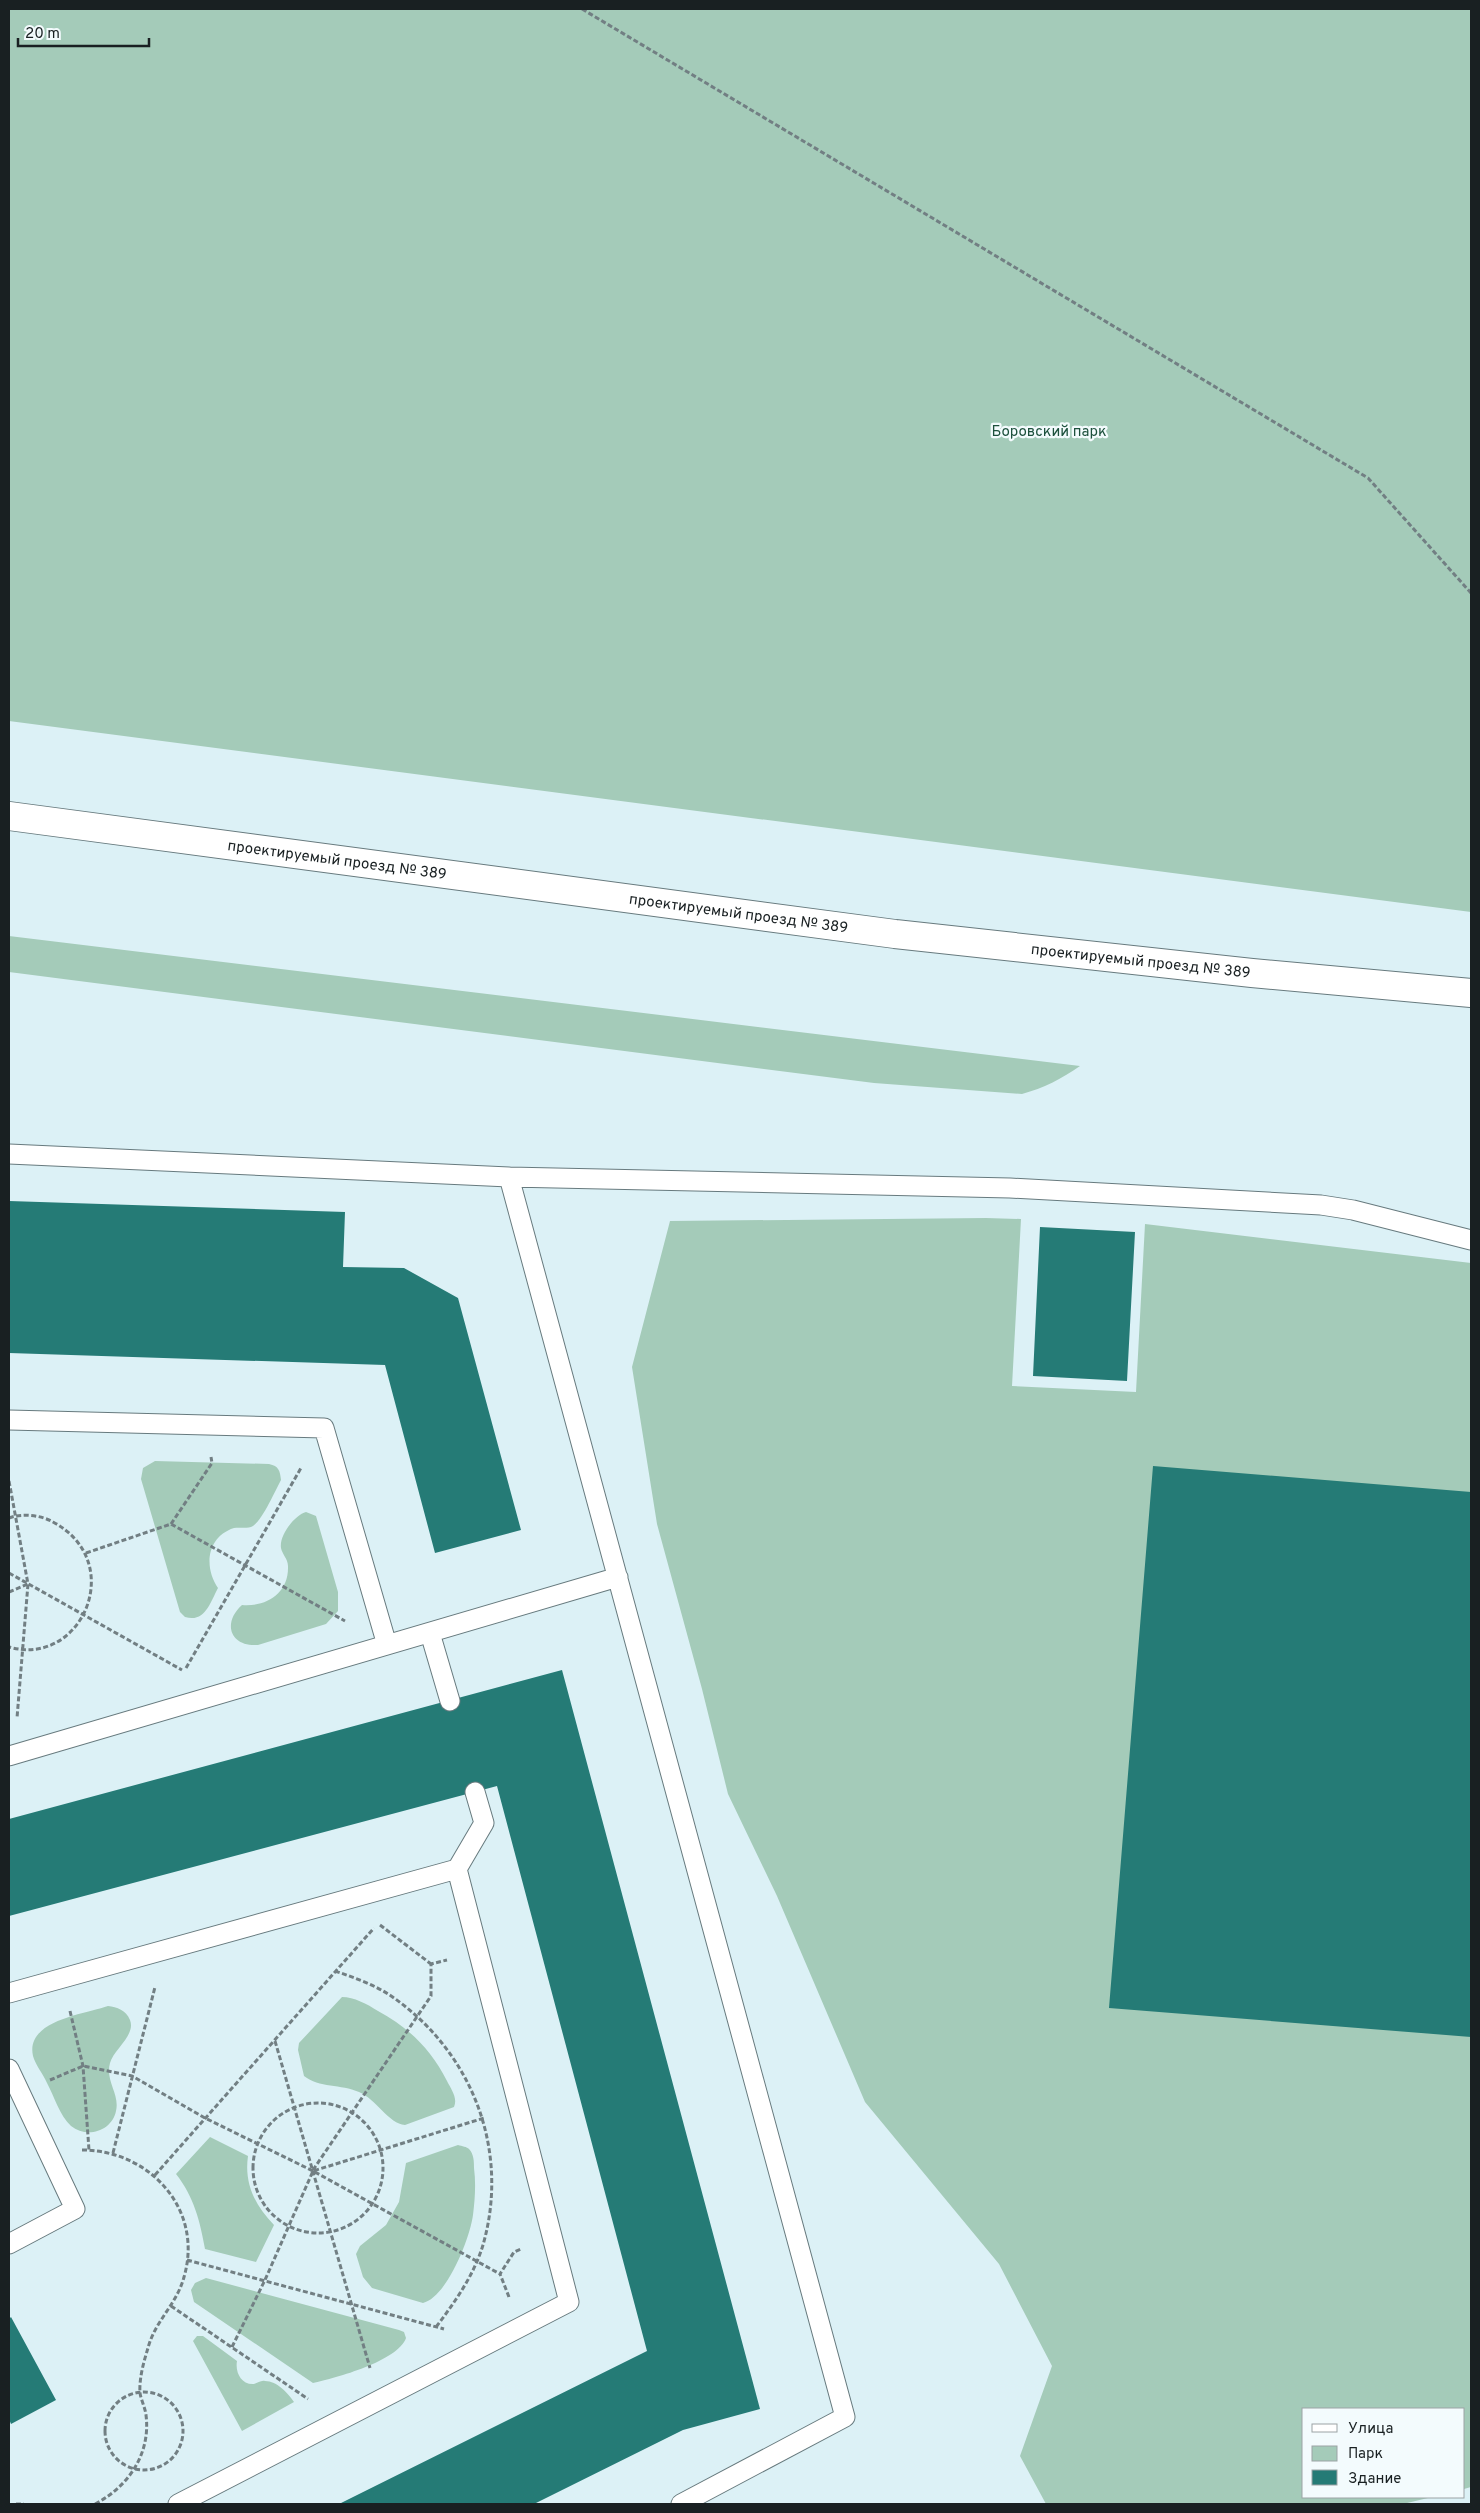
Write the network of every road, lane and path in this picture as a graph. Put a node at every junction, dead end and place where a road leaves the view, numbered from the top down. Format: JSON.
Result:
{"nodes":[{"id":1,"x":582,"y":9,"type":"edge"},
{"id":2,"x":1471,"y":593,"type":"edge"},
{"id":3,"x":9,"y":816,"type":"edge"},
{"id":4,"x":1471,"y":993,"type":"edge"},
{"id":5,"x":9,"y":1154,"type":"edge"},
{"id":6,"x":509,"y":1177,"type":"junction"},
{"id":7,"x":1471,"y":1240,"type":"edge"},
{"id":8,"x":9,"y":1420,"type":"edge"},
{"id":9,"x":211,"y":1425,"type":"junction"},
{"id":10,"x":324,"y":1428,"type":"junction"},
{"id":11,"x":9,"y":1481,"type":"edge"},
{"id":12,"x":15,"y":1515,"type":"junction"},
{"id":13,"x":9,"y":1518,"type":"edge"},
{"id":14,"x":171,"y":1524,"type":"junction"},
{"id":15,"x":86,"y":1553,"type":"junction"},
{"id":16,"x":246,"y":1564,"type":"junction"},
{"id":17,"x":9,"y":1574,"type":"edge"},
{"id":18,"x":618,"y":1577,"type":"junction"},
{"id":19,"x":28,"y":1584,"type":"junction"},
{"id":20,"x":9,"y":1592,"type":"edge"},
{"id":21,"x":83,"y":1615,"type":"junction"},
{"id":22,"x":430,"y":1633,"type":"junction"},
{"id":23,"x":388,"y":1645,"type":"junction"},
{"id":24,"x":9,"y":1647,"type":"edge"},
{"id":25,"x":23,"y":1650,"type":"junction"},
{"id":26,"x":450,"y":1701,"type":"dead end"},
{"id":27,"x":11,"y":1755,"type":"edge"},
{"id":28,"x":475,"y":1792,"type":"dead end"},
{"id":29,"x":457,"y":1869,"type":"junction"},
{"id":30,"x":416,"y":1881,"type":"junction"},
{"id":31,"x":378,"y":1924,"type":"junction"},
{"id":32,"x":165,"y":1950,"type":"junction"},
{"id":33,"x":478,"y":1952,"type":"junction"},
{"id":34,"x":432,"y":1964,"type":"junction"},
{"id":35,"x":335,"y":1971,"type":"junction"},
{"id":36,"x":63,"y":1978,"type":"junction"},
{"id":37,"x":9,"y":1993,"type":"edge"},
{"id":38,"x":417,"y":2016,"type":"junction"},
{"id":39,"x":274,"y":2040,"type":"junction"},
{"id":40,"x":83,"y":2066,"type":"junction"},
{"id":41,"x":9,"y":2069,"type":"edge"},
{"id":42,"x":132,"y":2076,"type":"junction"},
{"id":43,"x":20,"y":2093,"type":"junction"},
{"id":44,"x":294,"y":2108,"type":"junction"},
{"id":45,"x":519,"y":2108,"type":"junction"},
{"id":46,"x":352,"y":2113,"type":"junction"},
{"id":47,"x":205,"y":2118,"type":"junction"},
{"id":48,"x":483,"y":2118,"type":"junction"},
{"id":49,"x":258,"y":2144,"type":"junction"},
{"id":50,"x":90,"y":2150,"type":"junction"},
{"id":51,"x":381,"y":2150,"type":"junction"},
{"id":52,"x":113,"y":2153,"type":"junction"},
{"id":53,"x":50,"y":2156,"type":"junction"},
{"id":54,"x":313,"y":2171,"type":"junction"},
{"id":55,"x":155,"y":2175,"type":"junction"},
{"id":56,"x":372,"y":2203,"type":"junction"},
{"id":57,"x":289,"y":2226,"type":"junction"},
{"id":58,"x":331,"y":2231,"type":"junction"},
{"id":59,"x":552,"y":2236,"type":"junction"},
{"id":60,"x":9,"y":2244,"type":"edge"},
{"id":61,"x":187,"y":2260,"type":"junction"},
{"id":62,"x":476,"y":2261,"type":"junction"},
{"id":63,"x":500,"y":2274,"type":"junction"},
{"id":64,"x":265,"y":2280,"type":"junction"},
{"id":65,"x":352,"y":2304,"type":"junction"},
{"id":66,"x":171,"y":2306,"type":"junction"},
{"id":67,"x":436,"y":2327,"type":"junction"},
{"id":68,"x":520,"y":2327,"type":"junction"},
{"id":69,"x":491,"y":2342,"type":"junction"},
{"id":70,"x":232,"y":2347,"type":"junction"},
{"id":71,"x":140,"y":2392,"type":"junction"},
{"id":72,"x":379,"y":2400,"type":"junction"},
{"id":73,"x":340,"y":2421,"type":"junction"},
{"id":74,"x":135,"y":2468,"type":"junction"},
{"id":75,"x":16,"y":2504,"type":"edge"},
{"id":76,"x":24,"y":2504,"type":"edge"},
{"id":77,"x":95,"y":2504,"type":"edge"},
{"id":78,"x":178,"y":2504,"type":"edge"},
{"id":79,"x":681,"y":2504,"type":"edge"}],
"edges":[{"from":1,"to":2,"type":"path"},
{"from":3,"to":4,"type":"main road","name":"проектируемый проезд № 389"},
{"from":5,"to":6,"type":"lane"},
{"from":6,"to":7,"type":"lane"},
{"from":6,"to":18,"type":"lane"},
{"from":8,"to":9,"type":"lane"},
{"from":9,"to":10,"type":"lane"},
{"from":9,"to":14,"type":"path"},
{"from":10,"to":16,"type":"path"},
{"from":10,"to":23,"type":"lane"},
{"from":11,"to":12,"type":"path"},
{"from":12,"to":13,"type":"path"},
{"from":12,"to":15,"type":"path"},
{"from":12,"to":19,"type":"path"},
{"from":14,"to":15,"type":"path"},
{"from":14,"to":16,"type":"path"},
{"from":15,"to":21,"type":"path"},
{"from":16,"to":21,"type":"path"},
{"from":16,"to":23,"type":"path"},
{"from":17,"to":19,"type":"path"},
{"from":18,"to":22,"type":"lane"},
{"from":18,"to":79,"type":"lane"},
{"from":19,"to":20,"type":"path"},
{"from":19,"to":21,"type":"path"},
{"from":19,"to":25,"type":"path"},
{"from":21,"to":25,"type":"path"},
{"from":22,"to":23,"type":"lane"},
{"from":22,"to":26,"type":"lane"},
{"from":23,"to":27,"type":"lane"},
{"from":24,"to":25,"type":"path"},
{"from":25,"to":27,"type":"path"},
{"from":28,"to":29,"type":"lane"},
{"from":29,"to":30,"type":"lane"},
{"from":29,"to":33,"type":"lane"},
{"from":30,"to":31,"type":"path"},
{"from":30,"to":32,"type":"lane"},
{"from":31,"to":34,"type":"path"},
{"from":31,"to":35,"type":"path"},
{"from":32,"to":36,"type":"lane"},
{"from":32,"to":42,"type":"path"},
{"from":33,"to":34,"type":"path"},
{"from":33,"to":45,"type":"lane"},
{"from":34,"to":38,"type":"path"},
{"from":35,"to":38,"type":"path"},
{"from":35,"to":39,"type":"path"},
{"from":36,"to":37,"type":"lane"},
{"from":36,"to":40,"type":"path"},
{"from":38,"to":46,"type":"path"},
{"from":38,"to":48,"type":"path"},
{"from":39,"to":44,"type":"path"},
{"from":39,"to":47,"type":"path"},
{"from":40,"to":42,"type":"path"},
{"from":40,"to":43,"type":"path"},
{"from":40,"to":50,"type":"path"},
{"from":41,"to":43,"type":"lane"},
{"from":42,"to":47,"type":"path"},
{"from":42,"to":52,"type":"path"},
{"from":43,"to":53,"type":"lane"},
{"from":44,"to":46,"type":"path"},
{"from":44,"to":49,"type":"path"},
{"from":44,"to":54,"type":"path"},
{"from":45,"to":48,"type":"path"},
{"from":45,"to":59,"type":"lane"},
{"from":46,"to":51,"type":"path"},
{"from":46,"to":54,"type":"path"},
{"from":47,"to":49,"type":"path"},
{"from":47,"to":55,"type":"path"},
{"from":48,"to":51,"type":"path"},
{"from":48,"to":62,"type":"path"},
{"from":49,"to":54,"type":"path"},
{"from":49,"to":57,"type":"path"},
{"from":50,"to":52,"type":"path"},
{"from":50,"to":53,"type":"path"},
{"from":51,"to":54,"type":"path"},
{"from":51,"to":56,"type":"path"},
{"from":52,"to":55,"type":"path"},
{"from":53,"to":60,"type":"lane"},
{"from":54,"to":56,"type":"path"},
{"from":54,"to":57,"type":"path"},
{"from":54,"to":58,"type":"path"},
{"from":55,"to":61,"type":"path"},
{"from":56,"to":58,"type":"path"},
{"from":56,"to":62,"type":"path"},
{"from":57,"to":58,"type":"path"},
{"from":57,"to":64,"type":"path"},
{"from":58,"to":65,"type":"path"},
{"from":59,"to":63,"type":"path"},
{"from":59,"to":68,"type":"lane"},
{"from":61,"to":64,"type":"path"},
{"from":61,"to":66,"type":"path"},
{"from":62,"to":63,"type":"path"},
{"from":62,"to":67,"type":"path"},
{"from":63,"to":68,"type":"path"},
{"from":64,"to":65,"type":"path"},
{"from":64,"to":70,"type":"path"},
{"from":65,"to":67,"type":"path"},
{"from":65,"to":72,"type":"path"},
{"from":66,"to":70,"type":"path"},
{"from":66,"to":71,"type":"path"},
{"from":67,"to":69,"type":"path"},
{"from":68,"to":69,"type":"lane"},
{"from":69,"to":72,"type":"lane"},
{"from":70,"to":73,"type":"path"},
{"from":71,"to":74,"type":"path"},
{"from":71,"to":74,"type":"path"},
{"from":71,"to":74,"type":"path"},
{"from":72,"to":73,"type":"lane"},
{"from":73,"to":78,"type":"lane"},
{"from":74,"to":77,"type":"path"},
{"from":75,"to":76,"type":"path"}]}
